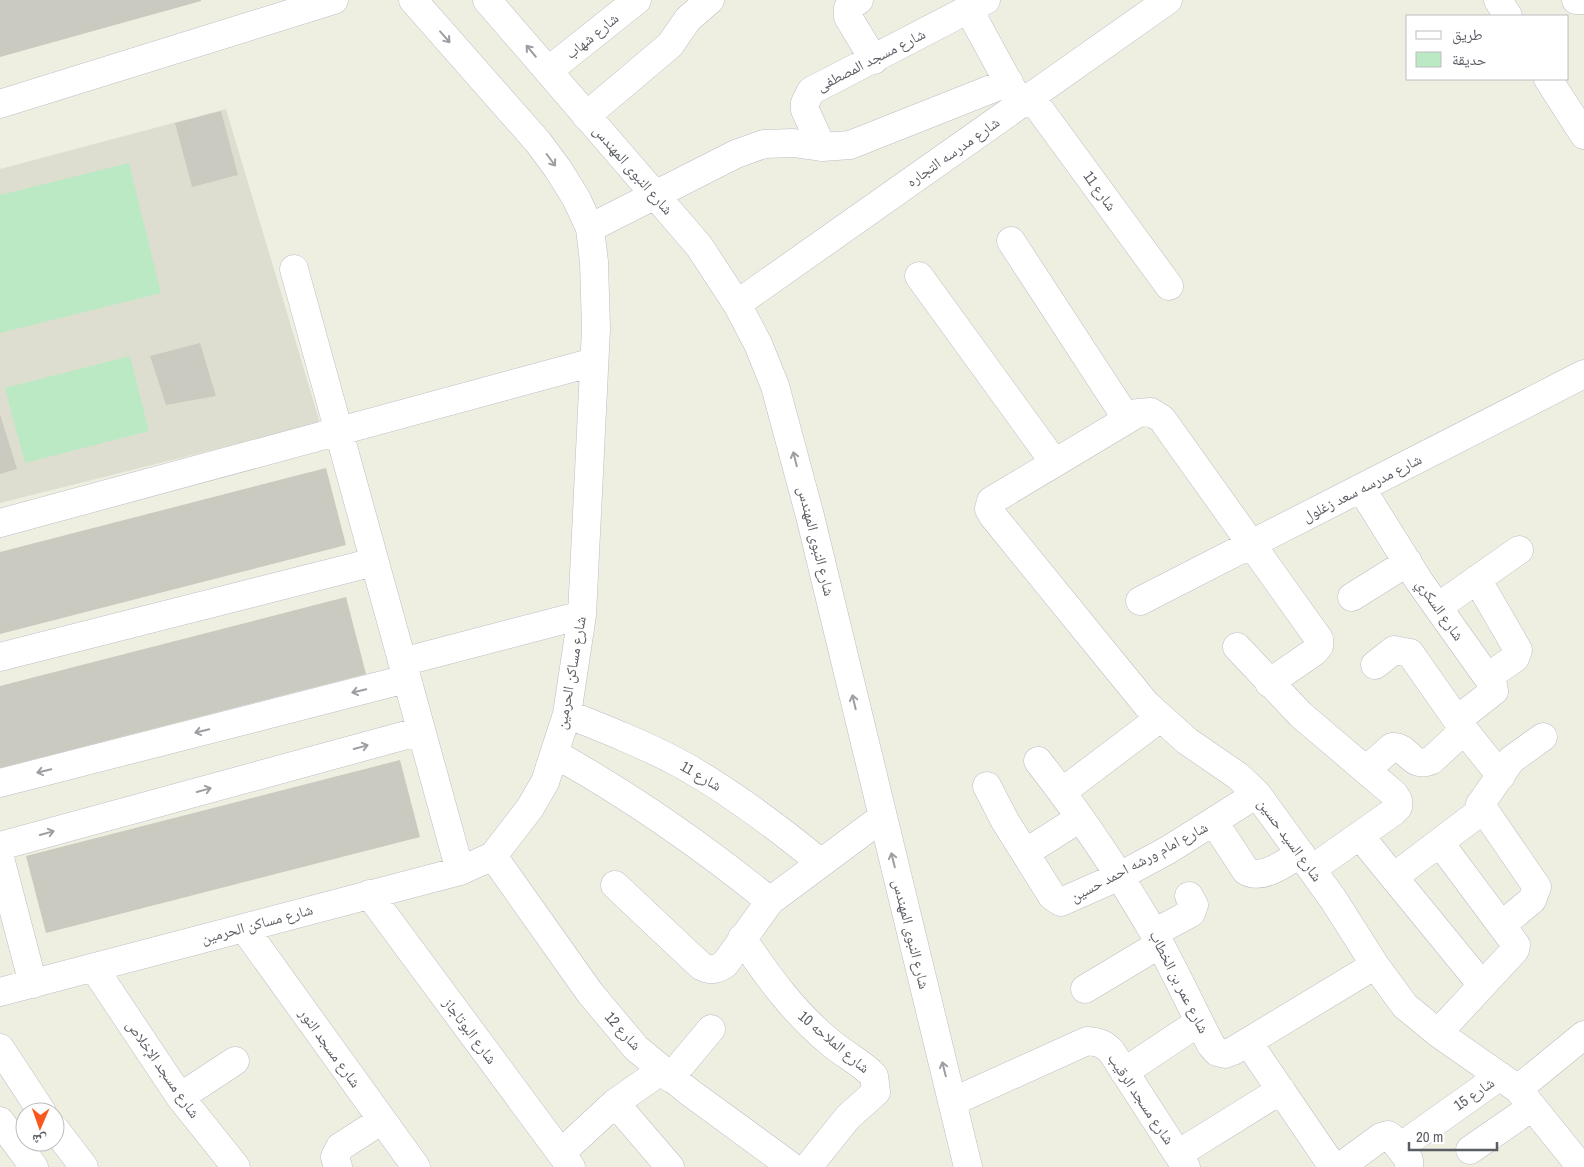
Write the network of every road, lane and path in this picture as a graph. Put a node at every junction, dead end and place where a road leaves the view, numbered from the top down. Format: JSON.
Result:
{"nodes":[{"id":1,"x":334,"y":0,"type":"edge"},
{"id":2,"x":413,"y":0,"type":"edge"},
{"id":3,"x":637,"y":0,"type":"edge"},
{"id":4,"x":710,"y":0,"type":"edge"},
{"id":5,"x":858,"y":0,"type":"edge"},
{"id":6,"x":1168,"y":0,"type":"edge"},
{"id":7,"x":1576,"y":0,"type":"edge"},
{"id":8,"x":1584,"y":0,"type":"edge"},
{"id":9,"x":500,"y":4,"type":"edge"},
{"id":10,"x":977,"y":5,"type":"edge"},
{"id":11,"x":874,"y":60,"type":"junction"},
{"id":12,"x":548,"y":72,"type":"junction"},
{"id":13,"x":1549,"y":80,"type":"edge"},
{"id":14,"x":1020,"y":94,"type":"junction"},
{"id":15,"x":0,"y":104,"type":"edge"},
{"id":16,"x":586,"y":116,"type":"junction"},
{"id":17,"x":1584,"y":135,"type":"edge"},
{"id":18,"x":822,"y":147,"type":"junction"},
{"id":19,"x":653,"y":195,"type":"junction"},
{"id":20,"x":590,"y":228,"type":"junction"},
{"id":21,"x":1011,"y":241,"type":"dead end"},
{"id":22,"x":294,"y":268,"type":"dead end"},
{"id":23,"x":919,"y":276,"type":"dead end"},
{"id":24,"x":1169,"y":286,"type":"dead end"},
{"id":25,"x":738,"y":304,"type":"junction"},
{"id":26,"x":594,"y":362,"type":"junction"},
{"id":27,"x":1584,"y":374,"type":"edge"},
{"id":28,"x":1127,"y":419,"type":"junction"},
{"id":29,"x":338,"y":432,"type":"junction"},
{"id":30,"x":1054,"y":462,"type":"junction"},
{"id":31,"x":1361,"y":488,"type":"junction"},
{"id":32,"x":0,"y":523,"type":"edge"},
{"id":33,"x":1251,"y":545,"type":"junction"},
{"id":34,"x":1519,"y":550,"type":"dead end"},
{"id":35,"x":374,"y":562,"type":"junction"},
{"id":36,"x":1408,"y":562,"type":"junction"},
{"id":37,"x":1477,"y":579,"type":"junction"},
{"id":38,"x":1352,"y":597,"type":"dead end"},
{"id":39,"x":1140,"y":602,"type":"dead end"},
{"id":40,"x":1438,"y":607,"type":"junction"},
{"id":41,"x":582,"y":616,"type":"junction"},
{"id":42,"x":1237,"y":647,"type":"dead end"},
{"id":43,"x":0,"y":657,"type":"edge"},
{"id":44,"x":1375,"y":665,"type":"dead end"},
{"id":45,"x":404,"y":671,"type":"junction"},
{"id":46,"x":1488,"y":677,"type":"junction"},
{"id":47,"x":1269,"y":683,"type":"junction"},
{"id":48,"x":567,"y":714,"type":"junction"},
{"id":49,"x":1160,"y":718,"type":"junction"},
{"id":50,"x":1460,"y":725,"type":"junction"},
{"id":51,"x":421,"y":731,"type":"junction"},
{"id":52,"x":1543,"y":737,"type":"dead end"},
{"id":53,"x":555,"y":754,"type":"junction"},
{"id":54,"x":1038,"y":761,"type":"dead end"},
{"id":55,"x":1366,"y":770,"type":"junction"},
{"id":56,"x":1502,"y":776,"type":"junction"},
{"id":57,"x":0,"y":783,"type":"edge"},
{"id":58,"x":987,"y":786,"type":"dead end"},
{"id":59,"x":1062,"y":792,"type":"junction"},
{"id":60,"x":1257,"y":794,"type":"junction"},
{"id":61,"x":1480,"y":804,"type":"junction"},
{"id":62,"x":883,"y":817,"type":"junction"},
{"id":63,"x":1080,"y":818,"type":"junction"},
{"id":64,"x":1214,"y":822,"type":"junction"},
{"id":65,"x":1360,"y":836,"type":"junction"},
{"id":66,"x":1440,"y":843,"type":"junction"},
{"id":67,"x":0,"y":846,"type":"edge"},
{"id":68,"x":1025,"y":853,"type":"junction"},
{"id":69,"x":493,"y":856,"type":"junction"},
{"id":70,"x":0,"y":858,"type":"edge"},
{"id":71,"x":1306,"y":862,"type":"junction"},
{"id":72,"x":821,"y":863,"type":"junction"},
{"id":73,"x":460,"y":871,"type":"junction"},
{"id":74,"x":1120,"y":876,"type":"junction"},
{"id":75,"x":1394,"y":877,"type":"junction"},
{"id":76,"x":615,"y":885,"type":"dead end"},
{"id":77,"x":369,"y":894,"type":"junction"},
{"id":78,"x":1189,"y":896,"type":"dead end"},
{"id":79,"x":770,"y":901,"type":"junction"},
{"id":80,"x":1502,"y":924,"type":"junction"},
{"id":81,"x":244,"y":928,"type":"junction"},
{"id":82,"x":742,"y":938,"type":"junction"},
{"id":83,"x":1157,"y":939,"type":"junction"},
{"id":84,"x":1375,"y":966,"type":"junction"},
{"id":85,"x":94,"y":968,"type":"junction"},
{"id":86,"x":33,"y":984,"type":"junction"},
{"id":87,"x":1482,"y":985,"type":"junction"},
{"id":88,"x":1085,"y":989,"type":"dead end"},
{"id":89,"x":0,"y":992,"type":"edge"},
{"id":90,"x":1199,"y":1022,"type":"junction"},
{"id":91,"x":711,"y":1030,"type":"dead end"},
{"id":92,"x":1438,"y":1033,"type":"junction"},
{"id":93,"x":1584,"y":1035,"type":"edge"},
{"id":94,"x":1248,"y":1042,"type":"junction"},
{"id":95,"x":0,"y":1048,"type":"edge"},
{"id":96,"x":235,"y":1061,"type":"dead end"},
{"id":97,"x":1124,"y":1072,"type":"junction"},
{"id":98,"x":666,"y":1074,"type":"junction"},
{"id":99,"x":1281,"y":1090,"type":"junction"},
{"id":100,"x":1516,"y":1090,"type":"junction"},
{"id":101,"x":180,"y":1097,"type":"junction"},
{"id":102,"x":35,"y":1102,"type":"edge"},
{"id":103,"x":952,"y":1102,"type":"junction"},
{"id":104,"x":616,"y":1103,"type":"junction"},
{"id":105,"x":382,"y":1120,"type":"junction"},
{"id":106,"x":0,"y":1121,"type":"edge"},
{"id":107,"x":65,"y":1142,"type":"edge"},
{"id":108,"x":1470,"y":1150,"type":"dead end"},
{"id":109,"x":1405,"y":1157,"type":"edge"},
{"id":110,"x":566,"y":1160,"type":"edge"},
{"id":111,"x":1182,"y":1161,"type":"edge"},
{"id":112,"x":34,"y":1167,"type":"edge"},
{"id":113,"x":84,"y":1167,"type":"edge"},
{"id":114,"x":236,"y":1167,"type":"edge"},
{"id":115,"x":338,"y":1167,"type":"edge"},
{"id":116,"x":416,"y":1167,"type":"edge"},
{"id":117,"x":670,"y":1167,"type":"edge"},
{"id":118,"x":792,"y":1167,"type":"edge"},
{"id":119,"x":808,"y":1167,"type":"edge"},
{"id":120,"x":968,"y":1167,"type":"edge"},
{"id":121,"x":1333,"y":1167,"type":"edge"},
{"id":122,"x":1340,"y":1167,"type":"edge"},
{"id":123,"x":1581,"y":1167,"type":"edge"}],
"edges":[{"from":1,"to":15,"type":"street"},
{"from":2,"to":20,"type":"street","one_way":true},
{"from":3,"to":12,"type":"street","name":"شارع شهاب"},
{"from":4,"to":16,"type":"street"},
{"from":5,"to":11,"type":"street"},
{"from":6,"to":14,"type":"street","name":"شارع مدرسه التجاره"},
{"from":7,"to":8,"type":"street"},
{"from":12,"to":9,"type":"street","name":"شارع النبوى المهندس","one_way":true},
{"from":10,"to":11,"type":"street","name":"شارع مسجد المصطفى"},
{"from":10,"to":14,"type":"street","name":"شارع 11"},
{"from":11,"to":18,"type":"street","name":"شارع مسجد المصطفى"},
{"from":12,"to":16,"type":"street","name":"شارع النبوى المهندس"},
{"from":13,"to":17,"type":"street"},
{"from":14,"to":18,"type":"street"},
{"from":14,"to":24,"type":"street","name":"شارع 11"},
{"from":14,"to":25,"type":"street","name":"شارع مدرسه التجاره"},
{"from":16,"to":19,"type":"street","name":"شارع النبوى المهندس"},
{"from":18,"to":19,"type":"street"},
{"from":19,"to":20,"type":"street"},
{"from":19,"to":25,"type":"street","name":"شارع النبوى المهندس"},
{"from":20,"to":26,"type":"street","name":"شارع مساكن الحرمين"},
{"from":21,"to":28,"type":"street"},
{"from":22,"to":29,"type":"street"},
{"from":23,"to":30,"type":"street"},
{"from":62,"to":25,"type":"street","name":"شارع النبوى المهندس","one_way":true},
{"from":26,"to":29,"type":"street"},
{"from":26,"to":41,"type":"street","name":"شارع مساكن الحرمين"},
{"from":27,"to":31,"type":"street","name":"شارع مدرسه سعد زغلول"},
{"from":28,"to":30,"type":"street"},
{"from":28,"to":33,"type":"street"},
{"from":29,"to":32,"type":"street"},
{"from":29,"to":35,"type":"street"},
{"from":30,"to":49,"type":"street","name":"شارع السيد حسين"},
{"from":31,"to":33,"type":"street","name":"شارع مدرسه سعد زغلول"},
{"from":31,"to":36,"type":"street","name":"شارع السكري"},
{"from":33,"to":39,"type":"street","name":"شارع مدرسه سعد زغلول"},
{"from":33,"to":47,"type":"street"},
{"from":34,"to":37,"type":"street"},
{"from":35,"to":43,"type":"street"},
{"from":35,"to":45,"type":"street"},
{"from":36,"to":38,"type":"street"},
{"from":36,"to":40,"type":"street","name":"شارع السكري"},
{"from":37,"to":40,"type":"street"},
{"from":37,"to":46,"type":"street"},
{"from":40,"to":46,"type":"street","name":"شارع السكري"},
{"from":41,"to":45,"type":"street"},
{"from":41,"to":48,"type":"street","name":"شارع مساكن الحرمين"},
{"from":42,"to":47,"type":"street"},
{"from":44,"to":50,"type":"street"},
{"from":45,"to":51,"type":"street"},
{"from":45,"to":57,"type":"street","one_way":true},
{"from":46,"to":50,"type":"street"},
{"from":47,"to":55,"type":"street"},
{"from":48,"to":53,"type":"street","name":"شارع مساكن الحرمين"},
{"from":48,"to":72,"type":"street","name":"شارع 11"},
{"from":49,"to":59,"type":"street"},
{"from":49,"to":60,"type":"street","name":"شارع السيد حسين"},
{"from":50,"to":55,"type":"street"},
{"from":50,"to":56,"type":"street"},
{"from":67,"to":51,"type":"street","one_way":true},
{"from":51,"to":73,"type":"street"},
{"from":52,"to":56,"type":"street"},
{"from":53,"to":69,"type":"street","name":"شارع مساكن الحرمين"},
{"from":53,"to":79,"type":"street"},
{"from":54,"to":59,"type":"street","name":"شارع عمر بن الخطاب"},
{"from":55,"to":65,"type":"street"},
{"from":56,"to":61,"type":"street"},
{"from":58,"to":68,"type":"street","name":"شارع امام ورشه احمد حسين"},
{"from":59,"to":63,"type":"street","name":"شارع عمر بن الخطاب"},
{"from":60,"to":64,"type":"street","name":"شارع امام ورشه احمد حسين"},
{"from":60,"to":71,"type":"street","name":"شارع السيد حسين"},
{"from":61,"to":66,"type":"street"},
{"from":61,"to":80,"type":"street"},
{"from":62,"to":72,"type":"street"},
{"from":103,"to":62,"type":"street","name":"شارع النبوى المهندس","one_way":true},
{"from":63,"to":68,"type":"street"},
{"from":63,"to":74,"type":"street","name":"شارع عمر بن الخطاب"},
{"from":64,"to":71,"type":"street"},
{"from":64,"to":74,"type":"street","name":"شارع امام ورشه احمد حسين"},
{"from":65,"to":71,"type":"street"},
{"from":65,"to":75,"type":"street"},
{"from":66,"to":75,"type":"street"},
{"from":66,"to":80,"type":"street"},
{"from":68,"to":74,"type":"street","name":"شارع امام ورشه احمد حسين"},
{"from":69,"to":73,"type":"street","name":"شارع مساكن الحرمين"},
{"from":69,"to":98,"type":"street","name":"شارع 12"},
{"from":70,"to":86,"type":"street"},
{"from":71,"to":84,"type":"street","name":"شارع السيد حسين"},
{"from":72,"to":79,"type":"street"},
{"from":73,"to":77,"type":"street","name":"شارع مساكن الحرمين"},
{"from":74,"to":83,"type":"street","name":"شارع عمر بن الخطاب"},
{"from":75,"to":87,"type":"street"},
{"from":76,"to":82,"type":"street"},
{"from":77,"to":81,"type":"street","name":"شارع مساكن الحرمين"},
{"from":77,"to":110,"type":"street","name":"شارع البوتاجاز"},
{"from":78,"to":83,"type":"street"},
{"from":79,"to":82,"type":"street"},
{"from":80,"to":87,"type":"street"},
{"from":81,"to":85,"type":"street","name":"شارع مساكن الحرمين"},
{"from":81,"to":105,"type":"street","name":"شارع مسجد النور"},
{"from":82,"to":119,"type":"street","name":"شارع الملاحه 10"},
{"from":83,"to":88,"type":"street"},
{"from":83,"to":90,"type":"street","name":"شارع عمر بن الخطاب"},
{"from":84,"to":92,"type":"street","name":"شارع السيد حسين"},
{"from":84,"to":94,"type":"street","name":"شارع عمر بن الخطاب"},
{"from":85,"to":86,"type":"street","name":"شارع مساكن الحرمين"},
{"from":85,"to":101,"type":"street","name":"شارع مسجد الإخلاص"},
{"from":86,"to":89,"type":"street","name":"شارع مساكن الحرمين"},
{"from":87,"to":92,"type":"street"},
{"from":90,"to":94,"type":"street","name":"شارع عمر بن الخطاب"},
{"from":90,"to":97,"type":"street"},
{"from":91,"to":98,"type":"street"},
{"from":92,"to":100,"type":"street","name":"شارع السيد حسين"},
{"from":93,"to":100,"type":"street"},
{"from":94,"to":99,"type":"street"},
{"from":95,"to":102,"type":"street"},
{"from":96,"to":101,"type":"street"},
{"from":97,"to":103,"type":"street","name":"شارع مسجد الرقيب"},
{"from":97,"to":111,"type":"street","name":"شارع مسجد الرقيب"},
{"from":98,"to":104,"type":"street"},
{"from":98,"to":118,"type":"street","name":"شارع 12"},
{"from":99,"to":111,"type":"street"},
{"from":99,"to":121,"type":"street"},
{"from":100,"to":108,"type":"street"},
{"from":100,"to":109,"type":"street","name":"شارع 15"},
{"from":100,"to":123,"type":"street","name":"شارع السيد حسين"},
{"from":101,"to":114,"type":"street","name":"شارع مسجد الإخلاص"},
{"from":103,"to":120,"type":"street","name":"شارع النبوى المهندس"},
{"from":104,"to":110,"type":"street"},
{"from":104,"to":117,"type":"street"},
{"from":105,"to":115,"type":"street"},
{"from":105,"to":116,"type":"street","name":"شارع مسجد النور"},
{"from":106,"to":112,"type":"street"},
{"from":107,"to":113,"type":"street"},
{"from":109,"to":122,"type":"street"}]}
